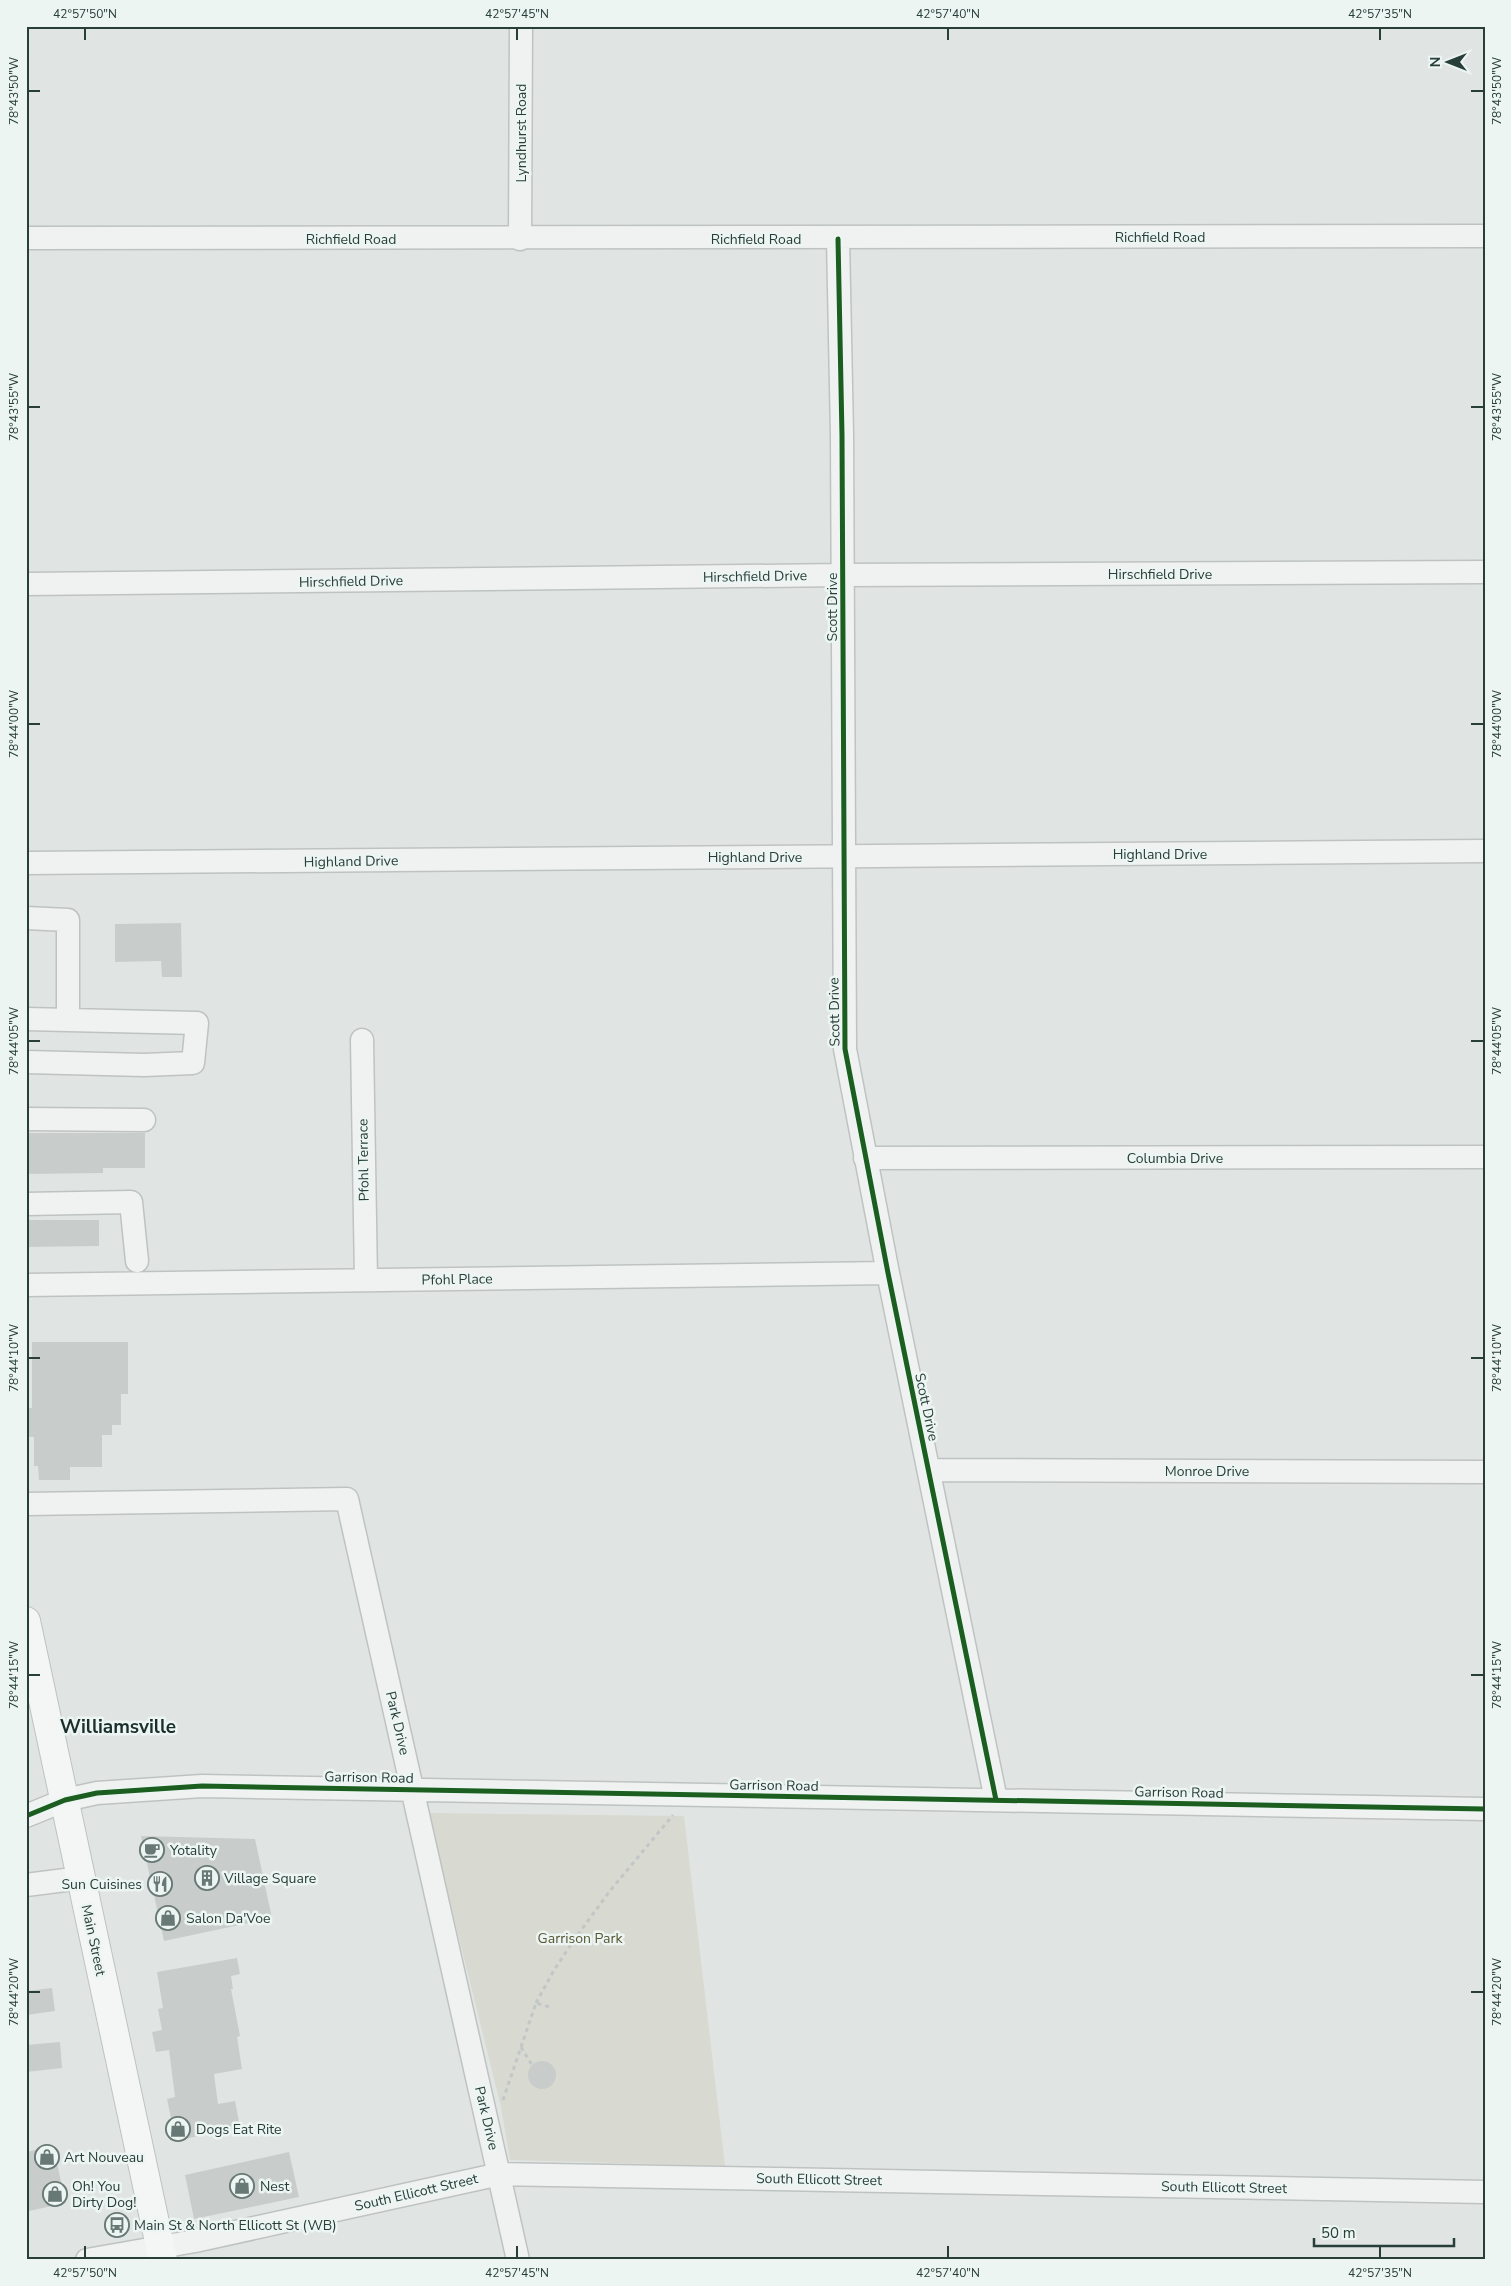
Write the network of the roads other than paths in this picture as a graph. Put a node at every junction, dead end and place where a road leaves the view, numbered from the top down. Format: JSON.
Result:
{"nodes":[{"id":1,"x":521,"y":26,"type":"edge"},
{"id":2,"x":1485,"y":236,"type":"edge"},
{"id":3,"x":26,"y":238,"type":"edge"},
{"id":4,"x":838,"y":238,"type":"junction"},
{"id":5,"x":520,"y":239,"type":"junction"},
{"id":6,"x":1485,"y":572,"type":"edge"},
{"id":7,"x":843,"y":575,"type":"junction"},
{"id":8,"x":26,"y":584,"type":"edge"},
{"id":9,"x":1485,"y":851,"type":"edge"},
{"id":10,"x":844,"y":856,"type":"junction"},
{"id":11,"x":26,"y":863,"type":"edge"},
{"id":12,"x":26,"y":918,"type":"edge"},
{"id":13,"x":26,"y":1019,"type":"edge"},
{"id":14,"x":68,"y":1020,"type":"junction"},
{"id":15,"x":362,"y":1040,"type":"dead end"},
{"id":16,"x":26,"y":1062,"type":"edge"},
{"id":17,"x":26,"y":1119,"type":"edge"},
{"id":18,"x":144,"y":1120,"type":"dead end"},
{"id":19,"x":1485,"y":1157,"type":"edge"},
{"id":20,"x":866,"y":1158,"type":"junction"},
{"id":21,"x":26,"y":1204,"type":"edge"},
{"id":22,"x":137,"y":1261,"type":"dead end"},
{"id":23,"x":888,"y":1273,"type":"junction"},
{"id":24,"x":366,"y":1280,"type":"junction"},
{"id":25,"x":26,"y":1285,"type":"edge"},
{"id":26,"x":928,"y":1470,"type":"junction"},
{"id":27,"x":1485,"y":1472,"type":"edge"},
{"id":28,"x":26,"y":1504,"type":"edge"},
{"id":29,"x":26,"y":1620,"type":"edge"},
{"id":30,"x":412,"y":1789,"type":"junction"},
{"id":31,"x":65,"y":1800,"type":"junction"},
{"id":32,"x":996,"y":1800,"type":"junction"},
{"id":33,"x":1485,"y":1808,"type":"edge"},
{"id":34,"x":26,"y":1816,"type":"edge"},
{"id":35,"x":81,"y":1878,"type":"junction"},
{"id":36,"x":26,"y":1885,"type":"edge"},
{"id":37,"x":500,"y":2174,"type":"junction"},
{"id":38,"x":1485,"y":2192,"type":"edge"},
{"id":39,"x":162,"y":2253,"type":"edge"},
{"id":40,"x":87,"y":2260,"type":"edge"},
{"id":41,"x":518,"y":2260,"type":"edge"}],
"edges":[{"from":1,"to":5,"type":"street","name":"Lyndhurst Road"},
{"from":2,"to":4,"type":"street","name":"Richfield Road"},
{"from":3,"to":5,"type":"street","name":"Richfield Road"},
{"from":4,"to":5,"type":"street","name":"Richfield Road"},
{"from":4,"to":7,"type":"street","name":"Scott Drive"},
{"from":6,"to":7,"type":"street","name":"Hirschfield Drive"},
{"from":7,"to":8,"type":"street","name":"Hirschfield Drive"},
{"from":7,"to":10,"type":"street","name":"Scott Drive"},
{"from":9,"to":10,"type":"street","name":"Highland Drive"},
{"from":10,"to":11,"type":"street","name":"Highland Drive"},
{"from":10,"to":20,"type":"street","name":"Scott Drive"},
{"from":12,"to":14,"type":"street"},
{"from":13,"to":14,"type":"street"},
{"from":14,"to":16,"type":"street"},
{"from":15,"to":24,"type":"street","name":"Pfohl Terrace"},
{"from":17,"to":18,"type":"street"},
{"from":19,"to":20,"type":"street","name":"Columbia Drive"},
{"from":20,"to":23,"type":"street","name":"Scott Drive"},
{"from":21,"to":22,"type":"street"},
{"from":23,"to":24,"type":"street","name":"Pfohl Place"},
{"from":23,"to":26,"type":"street","name":"Scott Drive"},
{"from":24,"to":25,"type":"street","name":"Pfohl Place"},
{"from":26,"to":27,"type":"street","name":"Monroe Drive"},
{"from":26,"to":32,"type":"street","name":"Scott Drive"},
{"from":28,"to":30,"type":"street","name":"Park Drive"},
{"from":29,"to":31,"type":"main road","name":"Main Street"},
{"from":30,"to":31,"type":"street","name":"Garrison Road"},
{"from":30,"to":32,"type":"street","name":"Garrison Road"},
{"from":30,"to":37,"type":"street","name":"Park Drive"},
{"from":31,"to":34,"type":"street","name":"Garrison Road"},
{"from":31,"to":35,"type":"main road","name":"Main Street"},
{"from":32,"to":33,"type":"street","name":"Garrison Road"},
{"from":35,"to":36,"type":"street"},
{"from":35,"to":39,"type":"main road","name":"Main Street"},
{"from":37,"to":38,"type":"street","name":"South Ellicott Street"},
{"from":37,"to":39,"type":"street","name":"South Ellicott Street"},
{"from":37,"to":41,"type":"street","name":"Park Drive"},
{"from":39,"to":40,"type":"street","name":"South Ellicott Street"}]}
